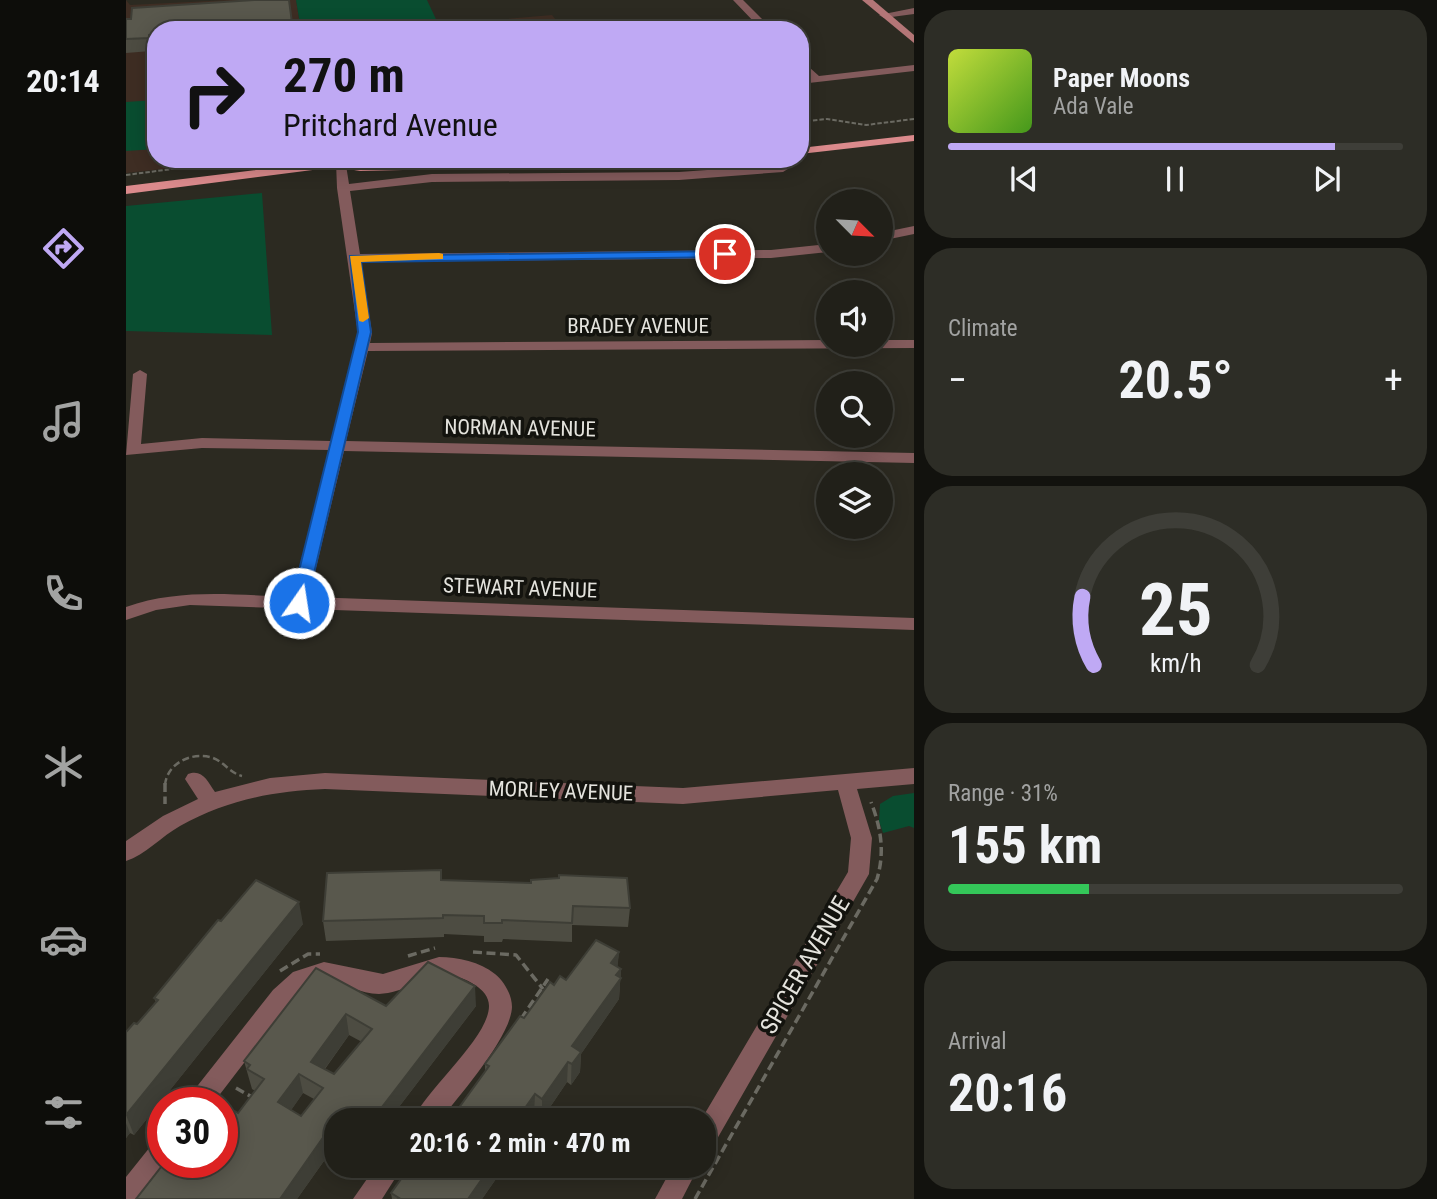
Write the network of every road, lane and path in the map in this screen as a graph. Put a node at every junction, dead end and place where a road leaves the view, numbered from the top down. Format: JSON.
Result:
{"nodes":[{"id":1,"x":738,"y":0,"type":"edge"},
{"id":2,"x":867,"y":0,"type":"edge"},
{"id":3,"x":914,"y":11,"type":"edge"},
{"id":4,"x":884,"y":15,"type":"junction"},
{"id":5,"x":759,"y":21,"type":"edge"},
{"id":6,"x":914,"y":40,"type":"edge"},
{"id":7,"x":914,"y":68,"type":"edge"},
{"id":8,"x":809,"y":72,"type":"edge"},
{"id":9,"x":816,"y":79,"type":"junction"},
{"id":10,"x":809,"y":80,"type":"edge"},
{"id":11,"x":914,"y":118,"type":"edge"},
{"id":12,"x":809,"y":121,"type":"edge"},
{"id":13,"x":914,"y":131,"type":"edge"},
{"id":14,"x":914,"y":138,"type":"edge"},
{"id":15,"x":809,"y":142,"type":"edge"},
{"id":16,"x":809,"y":150,"type":"edge"},
{"id":17,"x":180,"y":168,"type":"edge"},
{"id":18,"x":314,"y":168,"type":"edge"},
{"id":19,"x":341,"y":168,"type":"edge"},
{"id":20,"x":783,"y":168,"type":"edge"},
{"id":21,"x":126,"y":175,"type":"edge"},
{"id":22,"x":344,"y":188,"type":"junction"},
{"id":23,"x":126,"y":190,"type":"edge"},
{"id":24,"x":914,"y":230,"type":"edge"},
{"id":25,"x":893,"y":234,"type":"edge"},
{"id":26,"x":816,"y":248,"type":"edge"},
{"id":27,"x":354,"y":258,"type":"junction"},
{"id":28,"x":914,"y":344,"type":"edge"},
{"id":29,"x":361,"y":347,"type":"junction"},
{"id":30,"x":140,"y":374,"type":"dead end"},
{"id":31,"x":337,"y":445,"type":"junction"},
{"id":32,"x":129,"y":449,"type":"edge"},
{"id":33,"x":914,"y":458,"type":"edge"},
{"id":34,"x":299,"y":603,"type":"junction"},
{"id":35,"x":126,"y":614,"type":"edge"},
{"id":36,"x":914,"y":624,"type":"edge"},
{"id":37,"x":914,"y":776,"type":"edge"},
{"id":38,"x":195,"y":779,"type":"dead end"},
{"id":39,"x":845,"y":782,"type":"junction"},
{"id":40,"x":210,"y":801,"type":"junction"},
{"id":41,"x":126,"y":853,"type":"edge"},
{"id":42,"x":228,"y":1084,"type":"dead end"},
{"id":43,"x":212,"y":1087,"type":"edge"},
{"id":44,"x":259,"y":1101,"type":"edge"},
{"id":45,"x":434,"y":1108,"type":"edge"},
{"id":46,"x":716,"y":1117,"type":"edge"},
{"id":47,"x":147,"y":1170,"type":"edge"},
{"id":48,"x":382,"y":1178,"type":"edge"},
{"id":49,"x":680,"y":1178,"type":"edge"},
{"id":50,"x":126,"y":1197,"type":"edge"},
{"id":51,"x":366,"y":1199,"type":"edge"},
{"id":52,"x":668,"y":1199,"type":"edge"}],
"edges":[{"from":1,"to":5,"type":"street"},
{"from":2,"to":4,"type":"street"},
{"from":3,"to":4,"type":"street"},
{"from":4,"to":6,"type":"street"},
{"from":7,"to":9,"type":"street"},
{"from":8,"to":9,"type":"street"},
{"from":9,"to":10,"type":"street"},
{"from":11,"to":12,"type":"path"},
{"from":13,"to":15,"type":"main road"},
{"from":14,"to":16,"type":"main road"},
{"from":17,"to":21,"type":"path"},
{"from":18,"to":23,"type":"main road"},
{"from":19,"to":22,"type":"street"},
{"from":20,"to":22,"type":"street"},
{"from":22,"to":27,"type":"street"},
{"from":24,"to":25,"type":"street"},
{"from":26,"to":27,"type":"street"},
{"from":27,"to":29,"type":"street"},
{"from":28,"to":29,"type":"street","name":"BRADEY AVENUE"},
{"from":29,"to":31,"type":"street"},
{"from":30,"to":32,"type":"street"},
{"from":31,"to":32,"type":"street","name":"NORMAN AVENUE"},
{"from":31,"to":33,"type":"street","name":"NORMAN AVENUE"},
{"from":31,"to":34,"type":"street"},
{"from":34,"to":35,"type":"street","name":"STEWART AVENUE"},
{"from":34,"to":36,"type":"street","name":"STEWART AVENUE"},
{"from":37,"to":39,"type":"street","name":"MORLEY AVENUE"},
{"from":38,"to":40,"type":"street"},
{"from":39,"to":40,"type":"street","name":"MORLEY AVENUE"},
{"from":39,"to":46,"type":"street","name":"SPICER AVENUE"},
{"from":40,"to":41,"type":"street","name":"MORLEY AVENUE"},
{"from":42,"to":44,"type":"path"},
{"from":43,"to":45,"type":"street"},
{"from":47,"to":50,"type":"street"},
{"from":48,"to":51,"type":"street"},
{"from":49,"to":52,"type":"street"}]}
